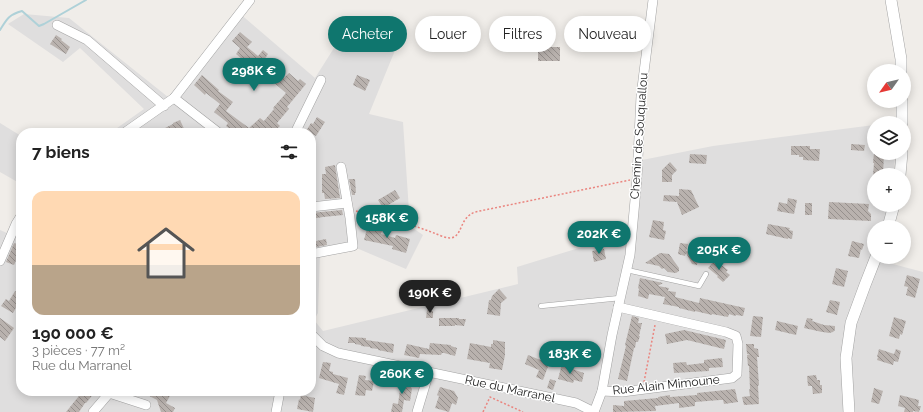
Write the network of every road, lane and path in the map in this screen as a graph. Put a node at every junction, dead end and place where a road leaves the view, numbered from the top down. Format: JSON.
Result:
{"nodes":[{"id":1,"x":250,"y":0,"type":"edge"},
{"id":2,"x":653,"y":0,"type":"edge"},
{"id":3,"x":891,"y":0,"type":"edge"},
{"id":4,"x":57,"y":25,"type":"dead end"},
{"id":5,"x":901,"y":64,"type":"edge"},
{"id":6,"x":321,"y":80,"type":"dead end"},
{"id":7,"x":174,"y":98,"type":"junction"},
{"id":8,"x":164,"y":106,"type":"junction"},
{"id":9,"x":131,"y":128,"type":"edge"},
{"id":10,"x":212,"y":128,"type":"edge"},
{"id":11,"x":297,"y":128,"type":"edge"},
{"id":12,"x":341,"y":167,"type":"dead end"},
{"id":13,"x":637,"y":178,"type":"junction"},
{"id":14,"x":348,"y":206,"type":"junction"},
{"id":15,"x":316,"y":207,"type":"edge"},
{"id":16,"x":16,"y":224,"type":"edge"},
{"id":17,"x":316,"y":253,"type":"edge"},
{"id":18,"x":0,"y":262,"type":"edge"},
{"id":19,"x":873,"y":264,"type":"edge"},
{"id":20,"x":627,"y":270,"type":"junction"},
{"id":21,"x":706,"y":274,"type":"dead end"},
{"id":22,"x":619,"y":303,"type":"junction"},
{"id":23,"x":541,"y":306,"type":"dead end"},
{"id":24,"x":657,"y":316,"type":"junction"},
{"id":25,"x":316,"y":339,"type":"edge"},
{"id":26,"x":429,"y":372,"type":"junction"},
{"id":27,"x":642,"y":390,"type":"junction"},
{"id":28,"x":602,"y":391,"type":"junction"},
{"id":29,"x":107,"y":396,"type":"edge"},
{"id":30,"x":121,"y":396,"type":"edge"},
{"id":31,"x":279,"y":396,"type":"edge"},
{"id":32,"x":146,"y":405,"type":"dead end"},
{"id":33,"x":93,"y":412,"type":"edge"},
{"id":34,"x":276,"y":412,"type":"edge"},
{"id":35,"x":417,"y":412,"type":"edge"},
{"id":36,"x":483,"y":412,"type":"edge"},
{"id":37,"x":522,"y":412,"type":"edge"},
{"id":38,"x":594,"y":412,"type":"edge"},
{"id":39,"x":849,"y":412,"type":"edge"}],
"edges":[{"from":1,"to":7,"type":"street"},
{"from":2,"to":13,"type":"street","name":"Chemin de Souquallou"},
{"from":3,"to":5,"type":"street"},
{"from":4,"to":8,"type":"street"},
{"from":6,"to":11,"type":"street"},
{"from":7,"to":8,"type":"street"},
{"from":7,"to":10,"type":"street"},
{"from":8,"to":9,"type":"street"},
{"from":12,"to":14,"type":"street"},
{"from":13,"to":14,"type":"path"},
{"from":13,"to":20,"type":"street","name":"Chemin de Souquallou"},
{"from":14,"to":15,"type":"street"},
{"from":14,"to":17,"type":"street"},
{"from":16,"to":18,"type":"street"},
{"from":19,"to":39,"type":"street"},
{"from":20,"to":21,"type":"lane"},
{"from":20,"to":22,"type":"street","name":"Chemin de Souquallou"},
{"from":22,"to":23,"type":"lane"},
{"from":22,"to":24,"type":"street","name":"Rue Alain Mimoune"},
{"from":22,"to":28,"type":"street","name":"Chemin de Souquallou"},
{"from":24,"to":27,"type":"path"},
{"from":24,"to":27,"type":"street","name":"Rue Alain Mimoune"},
{"from":25,"to":26,"type":"street","name":"Rue du Marranel"},
{"from":26,"to":35,"type":"street"},
{"from":26,"to":38,"type":"street","name":"Rue du Marranel"},
{"from":27,"to":28,"type":"street","name":"Rue Alain Mimoune"},
{"from":28,"to":38,"type":"street","name":"Chemin de Souquallou"},
{"from":29,"to":33,"type":"street"},
{"from":30,"to":32,"type":"street"},
{"from":31,"to":34,"type":"street"},
{"from":36,"to":37,"type":"path"}]}
